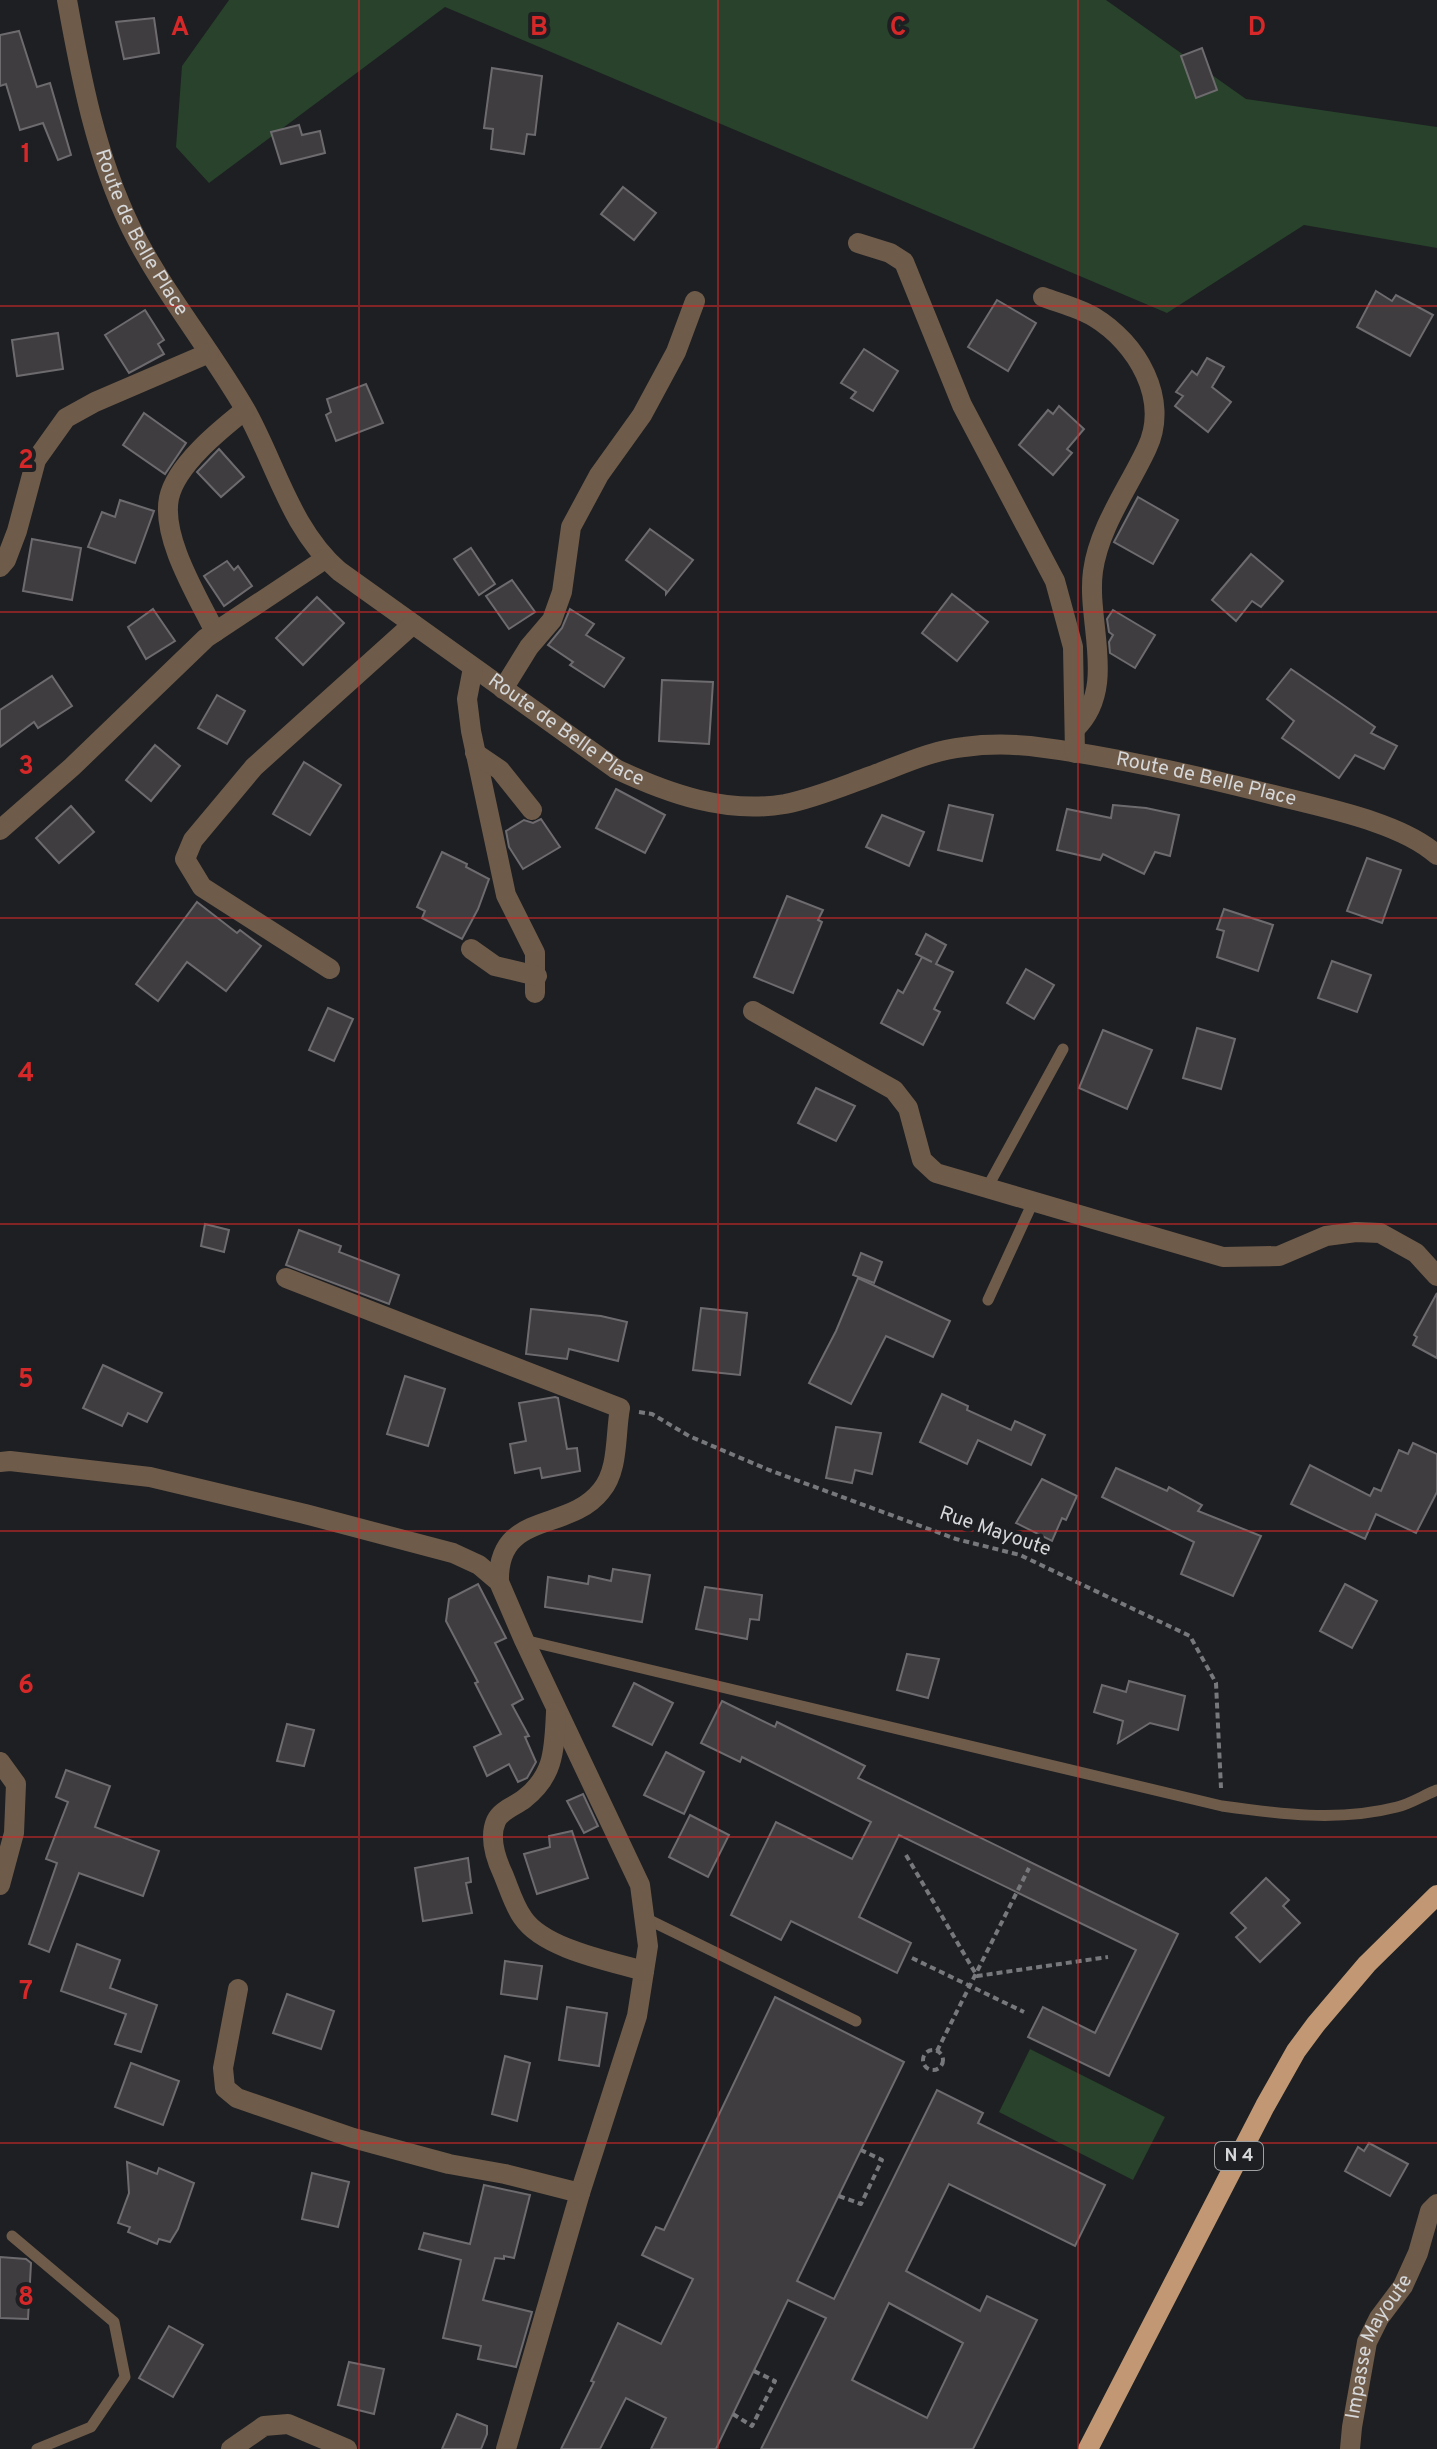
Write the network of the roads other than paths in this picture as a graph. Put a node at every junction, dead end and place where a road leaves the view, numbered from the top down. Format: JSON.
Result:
{"nodes":[{"id":1,"x":67,"y":0,"type":"edge"},
{"id":2,"x":858,"y":243,"type":"dead end"},
{"id":3,"x":1043,"y":297,"type":"dead end"},
{"id":4,"x":695,"y":301,"type":"dead end"},
{"id":5,"x":209,"y":353,"type":"junction"},
{"id":6,"x":245,"y":410,"type":"junction"},
{"id":7,"x":325,"y":559,"type":"junction"},
{"id":8,"x":0,"y":567,"type":"edge"},
{"id":9,"x":413,"y":624,"type":"junction"},
{"id":10,"x":215,"y":632,"type":"junction"},
{"id":11,"x":473,"y":668,"type":"junction"},
{"id":12,"x":503,"y":689,"type":"junction"},
{"id":13,"x":1075,"y":729,"type":"junction"},
{"id":14,"x":475,"y":753,"type":"junction"},
{"id":15,"x":1075,"y":753,"type":"junction"},
{"id":16,"x":532,"y":810,"type":"dead end"},
{"id":17,"x":0,"y":830,"type":"edge"},
{"id":18,"x":1437,"y":855,"type":"edge"},
{"id":19,"x":471,"y":949,"type":"dead end"},
{"id":20,"x":330,"y":969,"type":"dead end"},
{"id":21,"x":753,"y":1011,"type":"dead end"},
{"id":22,"x":1063,"y":1049,"type":"dead end"},
{"id":23,"x":987,"y":1188,"type":"junction"},
{"id":24,"x":1033,"y":1202,"type":"junction"},
{"id":25,"x":1437,"y":1276,"type":"edge"},
{"id":26,"x":286,"y":1278,"type":"dead end"},
{"id":27,"x":988,"y":1300,"type":"dead end"},
{"id":28,"x":0,"y":1462,"type":"edge"},
{"id":29,"x":499,"y":1582,"type":"junction"},
{"id":30,"x":524,"y":1640,"type":"junction"},
{"id":31,"x":556,"y":1707,"type":"junction"},
{"id":32,"x":0,"y":1762,"type":"edge"},
{"id":33,"x":1437,"y":1790,"type":"edge"},
{"id":34,"x":0,"y":1885,"type":"edge"},
{"id":35,"x":1437,"y":1895,"type":"edge"},
{"id":36,"x":645,"y":1918,"type":"junction"},
{"id":37,"x":644,"y":1971,"type":"junction"},
{"id":38,"x":238,"y":1989,"type":"dead end"},
{"id":39,"x":856,"y":2021,"type":"dead end"},
{"id":40,"x":580,"y":2193,"type":"junction"},
{"id":41,"x":1437,"y":2204,"type":"edge"},
{"id":42,"x":12,"y":2236,"type":"dead end"},
{"id":43,"x":37,"y":2449,"type":"edge"},
{"id":44,"x":231,"y":2449,"type":"edge"},
{"id":45,"x":347,"y":2449,"type":"edge"},
{"id":46,"x":506,"y":2449,"type":"edge"},
{"id":47,"x":1088,"y":2449,"type":"edge"},
{"id":48,"x":1350,"y":2449,"type":"edge"}],
"edges":[{"from":1,"to":5,"type":"street","name":"Route de Belle Place"},
{"from":2,"to":13,"type":"street"},
{"from":3,"to":13,"type":"street"},
{"from":4,"to":12,"type":"street"},
{"from":5,"to":6,"type":"street","name":"Route de Belle Place"},
{"from":5,"to":8,"type":"street"},
{"from":6,"to":7,"type":"street","name":"Route de Belle Place"},
{"from":6,"to":10,"type":"street"},
{"from":7,"to":9,"type":"street","name":"Route de Belle Place"},
{"from":7,"to":10,"type":"street"},
{"from":9,"to":11,"type":"street","name":"Route de Belle Place"},
{"from":9,"to":20,"type":"street"},
{"from":10,"to":17,"type":"street"},
{"from":11,"to":12,"type":"street","name":"Route de Belle Place"},
{"from":11,"to":14,"type":"street"},
{"from":12,"to":15,"type":"street","name":"Route de Belle Place"},
{"from":13,"to":15,"type":"street"},
{"from":14,"to":16,"type":"street"},
{"from":14,"to":19,"type":"street"},
{"from":15,"to":18,"type":"street","name":"Route de Belle Place"},
{"from":21,"to":23,"type":"street"},
{"from":22,"to":23,"type":"lane"},
{"from":23,"to":24,"type":"street"},
{"from":24,"to":25,"type":"street"},
{"from":24,"to":27,"type":"lane"},
{"from":26,"to":29,"type":"street"},
{"from":28,"to":29,"type":"street"},
{"from":29,"to":30,"type":"street"},
{"from":30,"to":31,"type":"street"},
{"from":30,"to":33,"type":"lane"},
{"from":31,"to":36,"type":"street"},
{"from":31,"to":37,"type":"street"},
{"from":32,"to":34,"type":"street"},
{"from":35,"to":47,"type":"main road","number":"N 4"},
{"from":36,"to":37,"type":"street"},
{"from":36,"to":39,"type":"lane"},
{"from":37,"to":40,"type":"street"},
{"from":38,"to":40,"type":"street"},
{"from":40,"to":46,"type":"street"},
{"from":41,"to":48,"type":"street","name":"Impasse Mayoute"},
{"from":42,"to":43,"type":"lane"},
{"from":44,"to":45,"type":"street"}]}
